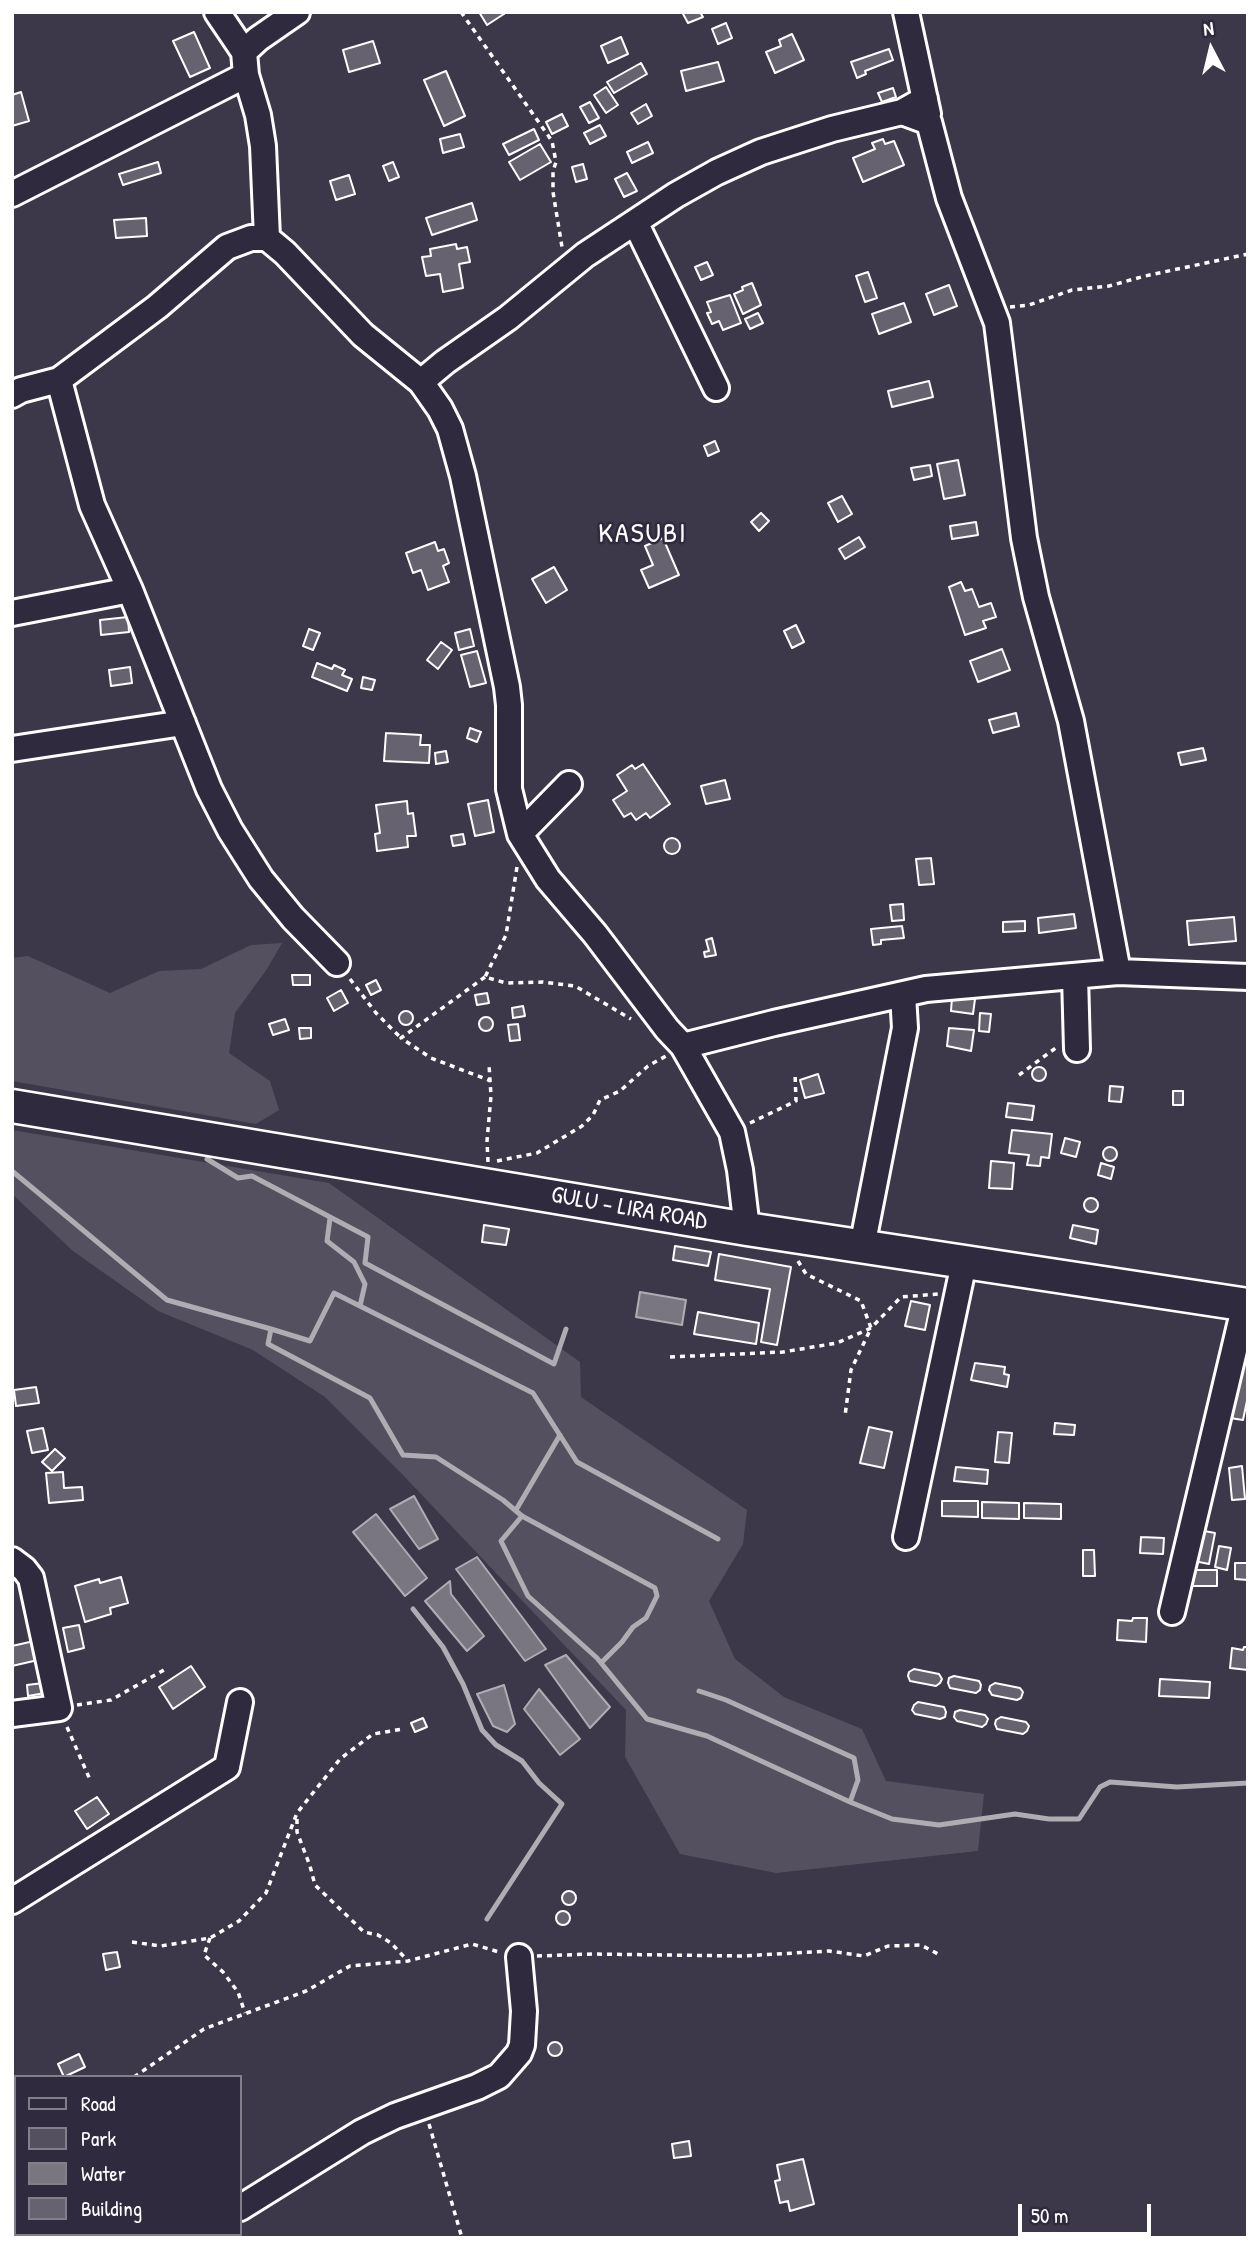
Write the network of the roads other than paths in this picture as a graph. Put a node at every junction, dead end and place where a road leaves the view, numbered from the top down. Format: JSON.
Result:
{"nodes":[{"id":1,"x":217,"y":12,"type":"edge"},
{"id":2,"x":297,"y":12,"type":"edge"},
{"id":3,"x":906,"y":12,"type":"edge"},
{"id":4,"x":245,"y":64,"type":"junction"},
{"id":5,"x":927,"y":110,"type":"junction"},
{"id":6,"x":12,"y":194,"type":"edge"},
{"id":7,"x":635,"y":222,"type":"junction"},
{"id":8,"x":267,"y":238,"type":"junction"},
{"id":9,"x":59,"y":380,"type":"junction"},
{"id":10,"x":421,"y":382,"type":"junction"},
{"id":11,"x":15,"y":387,"type":"edge"},
{"id":12,"x":716,"y":388,"type":"dead end"},
{"id":13,"x":130,"y":590,"type":"junction"},
{"id":14,"x":12,"y":613,"type":"edge"},
{"id":15,"x":183,"y":723,"type":"junction"},
{"id":16,"x":12,"y":749,"type":"edge"},
{"id":17,"x":569,"y":784,"type":"dead end"},
{"id":18,"x":520,"y":834,"type":"junction"},
{"id":19,"x":337,"y":963,"type":"road end"},
{"id":20,"x":1118,"y":972,"type":"junction"},
{"id":21,"x":1075,"y":976,"type":"junction"},
{"id":22,"x":1248,"y":976,"type":"edge"},
{"id":23,"x":903,"y":995,"type":"junction"},
{"id":24,"x":675,"y":1037,"type":"junction"},
{"id":25,"x":1077,"y":1037,"type":"road end"},
{"id":26,"x":12,"y":1106,"type":"edge"},
{"id":27,"x":747,"y":1229,"type":"junction"},
{"id":28,"x":862,"y":1247,"type":"junction"},
{"id":29,"x":961,"y":1278,"type":"junction"},
{"id":30,"x":1246,"y":1304,"type":"edge"},
{"id":31,"x":906,"y":1537,"type":"dead end"},
{"id":32,"x":12,"y":1560,"type":"edge"},
{"id":33,"x":1172,"y":1612,"type":"dead end"},
{"id":34,"x":240,"y":1702,"type":"dead end"},
{"id":35,"x":12,"y":1714,"type":"edge"},
{"id":36,"x":12,"y":1901,"type":"edge"},
{"id":37,"x":519,"y":1957,"type":"road end"},
{"id":38,"x":242,"y":2207,"type":"edge"}],
"edges":[{"from":1,"to":4,"type":"street"},
{"from":2,"to":4,"type":"street"},
{"from":3,"to":5,"type":"street"},
{"from":4,"to":6,"type":"street"},
{"from":4,"to":8,"type":"street"},
{"from":5,"to":7,"type":"street"},
{"from":5,"to":20,"type":"street"},
{"from":7,"to":10,"type":"street"},
{"from":7,"to":12,"type":"street"},
{"from":8,"to":9,"type":"street"},
{"from":8,"to":10,"type":"street"},
{"from":9,"to":11,"type":"street"},
{"from":9,"to":13,"type":"street"},
{"from":10,"to":18,"type":"street"},
{"from":13,"to":14,"type":"street"},
{"from":13,"to":15,"type":"street"},
{"from":15,"to":16,"type":"street"},
{"from":15,"to":19,"type":"street"},
{"from":17,"to":18,"type":"street"},
{"from":18,"to":24,"type":"street"},
{"from":20,"to":21,"type":"street"},
{"from":20,"to":22,"type":"street"},
{"from":21,"to":23,"type":"street"},
{"from":21,"to":25,"type":"street"},
{"from":23,"to":24,"type":"street"},
{"from":23,"to":28,"type":"street"},
{"from":24,"to":27,"type":"street"},
{"from":26,"to":27,"type":"main road","name":"GULU - LIRA ROAD"},
{"from":27,"to":28,"type":"main road","name":"GULU - LIRA ROAD"},
{"from":28,"to":29,"type":"main road","name":"GULU - LIRA ROAD"},
{"from":29,"to":30,"type":"main road","name":"GULU - LIRA ROAD"},
{"from":29,"to":31,"type":"street"},
{"from":30,"to":33,"type":"street"},
{"from":32,"to":35,"type":"street"},
{"from":34,"to":36,"type":"street"},
{"from":37,"to":38,"type":"street"}]}
